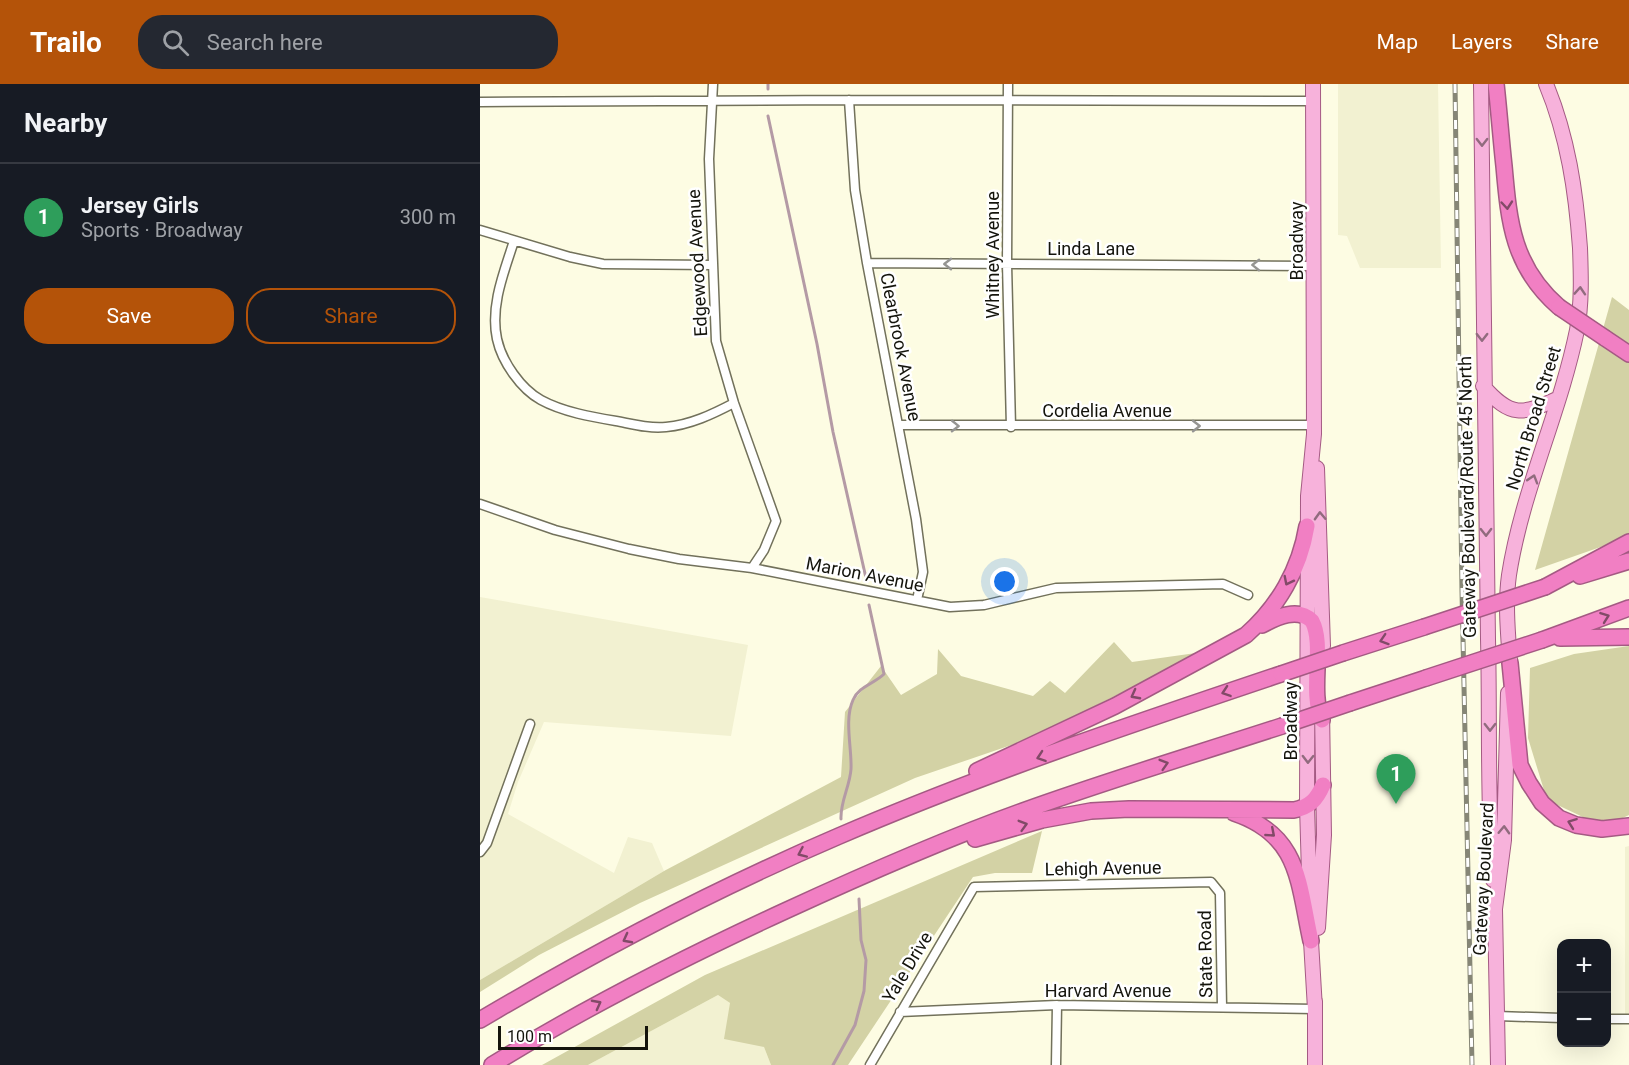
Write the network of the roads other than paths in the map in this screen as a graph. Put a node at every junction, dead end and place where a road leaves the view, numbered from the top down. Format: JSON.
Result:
{"nodes":[{"id":1,"x":713,"y":84,"type":"edge"},
{"id":2,"x":1008,"y":84,"type":"edge"},
{"id":3,"x":1313,"y":84,"type":"edge"},
{"id":4,"x":1481,"y":84,"type":"edge"},
{"id":5,"x":1496,"y":84,"type":"edge"},
{"id":6,"x":1546,"y":84,"type":"edge"},
{"id":7,"x":713,"y":100,"type":"junction"},
{"id":8,"x":849,"y":100,"type":"junction"},
{"id":9,"x":1008,"y":101,"type":"junction"},
{"id":10,"x":1313,"y":101,"type":"junction"},
{"id":11,"x":480,"y":102,"type":"edge"},
{"id":12,"x":480,"y":230,"type":"edge"},
{"id":13,"x":514,"y":241,"type":"junction"},
{"id":14,"x":867,"y":263,"type":"junction"},
{"id":15,"x":1007,"y":264,"type":"junction"},
{"id":16,"x":712,"y":265,"type":"junction"},
{"id":17,"x":1314,"y":266,"type":"junction"},
{"id":18,"x":1629,"y":354,"type":"edge"},
{"id":19,"x":1483,"y":386,"type":"junction"},
{"id":20,"x":1559,"y":398,"type":"junction"},
{"id":21,"x":734,"y":403,"type":"junction"},
{"id":22,"x":900,"y":425,"type":"junction"},
{"id":23,"x":1011,"y":427,"type":"junction"},
{"id":24,"x":1314,"y":429,"type":"junction"},
{"id":25,"x":480,"y":504,"type":"edge"},
{"id":26,"x":1307,"y":526,"type":"junction"},
{"id":27,"x":1629,"y":542,"type":"edge"},
{"id":28,"x":1629,"y":561,"type":"edge"},
{"id":29,"x":752,"y":568,"type":"junction"},
{"id":30,"x":1545,"y":587,"type":"junction"},
{"id":31,"x":1248,"y":595,"type":"dead end"},
{"id":32,"x":917,"y":600,"type":"junction"},
{"id":33,"x":1629,"y":608,"type":"edge"},
{"id":34,"x":1308,"y":617,"type":"junction"},
{"id":35,"x":1246,"y":635,"type":"junction"},
{"id":36,"x":1629,"y":637,"type":"edge"},
{"id":37,"x":1542,"y":640,"type":"junction"},
{"id":38,"x":1510,"y":663,"type":"junction"},
{"id":39,"x":1322,"y":720,"type":"junction"},
{"id":40,"x":530,"y":724,"type":"dead end"},
{"id":41,"x":1506,"y":766,"type":"joint"},
{"id":42,"x":1323,"y":785,"type":"junction"},
{"id":43,"x":1307,"y":806,"type":"junction"},
{"id":44,"x":1219,"y":809,"type":"junction"},
{"id":45,"x":1629,"y":826,"type":"edge"},
{"id":46,"x":839,"y":836,"type":"junction"},
{"id":47,"x":480,"y":852,"type":"edge"},
{"id":48,"x":886,"y":865,"type":"junction"},
{"id":49,"x":974,"y":887,"type":"joint"},
{"id":50,"x":1220,"y":900,"type":"joint"},
{"id":51,"x":1495,"y":909,"type":"junction"},
{"id":52,"x":1311,"y":941,"type":"junction"},
{"id":53,"x":1057,"y":1005,"type":"junction"},
{"id":54,"x":1222,"y":1007,"type":"junction"},
{"id":55,"x":1315,"y":1009,"type":"junction"},
{"id":56,"x":900,"y":1012,"type":"junction"},
{"id":57,"x":1497,"y":1016,"type":"junction"},
{"id":58,"x":1557,"y":1018,"type":"edge"},
{"id":59,"x":1611,"y":1019,"type":"edge"},
{"id":60,"x":1629,"y":1019,"type":"edge"},
{"id":61,"x":480,"y":1020,"type":"edge"},
{"id":62,"x":492,"y":1065,"type":"edge"},
{"id":63,"x":870,"y":1065,"type":"edge"},
{"id":64,"x":1056,"y":1065,"type":"edge"},
{"id":65,"x":1316,"y":1065,"type":"edge"},
{"id":66,"x":1498,"y":1065,"type":"edge"}],
"edges":[{"from":1,"to":7,"type":"street","name":"Edgewood Avenue"},
{"from":2,"to":9,"type":"street","name":"Whitney Avenue"},
{"from":3,"to":10,"type":"main road","name":"Broadway"},
{"from":4,"to":19,"type":"main road","name":"Gateway Boulevard/Route 45 North","one_way":true},
{"from":5,"to":18,"type":"highway","one_way":true,"bridge":true},
{"from":20,"to":6,"type":"main road","name":"North Broad Street","one_way":true},
{"from":7,"to":8,"type":"street"},
{"from":7,"to":11,"type":"street"},
{"from":7,"to":16,"type":"street","name":"Edgewood Avenue"},
{"from":8,"to":9,"type":"street"},
{"from":8,"to":14,"type":"street","name":"Clearbrook Avenue"},
{"from":9,"to":10,"type":"street"},
{"from":9,"to":15,"type":"street","name":"Whitney Avenue"},
{"from":10,"to":17,"type":"main road","name":"Broadway"},
{"from":12,"to":13,"type":"street"},
{"from":13,"to":16,"type":"street"},
{"from":13,"to":21,"type":"street"},
{"from":15,"to":14,"type":"street","name":"Linda Lane","one_way":true},
{"from":14,"to":22,"type":"street","name":"Clearbrook Avenue"},
{"from":17,"to":15,"type":"street","name":"Linda Lane","one_way":true},
{"from":15,"to":23,"type":"street","name":"Whitney Avenue"},
{"from":16,"to":21,"type":"street","name":"Edgewood Avenue"},
{"from":17,"to":24,"type":"main road","name":"Broadway"},
{"from":19,"to":20,"type":"main road"},
{"from":19,"to":51,"type":"main road","name":"Gateway Boulevard/Route 45 North","one_way":true},
{"from":38,"to":20,"type":"main road","name":"North Broad Street","one_way":true},
{"from":21,"to":29,"type":"street","name":"Edgewood Avenue"},
{"from":22,"to":23,"type":"street","name":"Cordelia Avenue","one_way":true},
{"from":22,"to":32,"type":"street","name":"Clearbrook Avenue"},
{"from":23,"to":24,"type":"street","name":"Cordelia Avenue","one_way":true},
{"from":24,"to":26,"type":"main road","name":"Broadway"},
{"from":39,"to":24,"type":"main road","name":"Broadway","one_way":true},
{"from":25,"to":29,"type":"street","name":"Marion Avenue"},
{"from":26,"to":34,"type":"main road","name":"Broadway"},
{"from":26,"to":35,"type":"highway","one_way":true},
{"from":27,"to":30,"type":"highway"},
{"from":28,"to":30,"type":"highway"},
{"from":29,"to":32,"type":"street","name":"Marion Avenue"},
{"from":30,"to":46,"type":"highway","one_way":true,"bridge":true},
{"from":31,"to":32,"type":"street","name":"Marion Avenue"},
{"from":37,"to":33,"type":"highway","one_way":true},
{"from":34,"to":35,"type":"highway"},
{"from":34,"to":39,"type":"highway"},
{"from":34,"to":43,"type":"main road","name":"Broadway","one_way":true},
{"from":35,"to":46,"type":"highway","one_way":true},
{"from":36,"to":37,"type":"highway"},
{"from":48,"to":37,"type":"highway","one_way":true,"bridge":true},
{"from":38,"to":41,"type":"main road","name":"North Broad Street"},
{"from":45,"to":38,"type":"highway","one_way":true},
{"from":39,"to":42,"type":"main road","name":"Broadway"},
{"from":40,"to":47,"type":"street"},
{"from":51,"to":41,"type":"main road","name":"Gateway Boulevard","one_way":true},
{"from":42,"to":43,"type":"highway"},
{"from":42,"to":55,"type":"main road","name":"Broadway"},
{"from":43,"to":44,"type":"highway"},
{"from":43,"to":52,"type":"main road","name":"Broadway"},
{"from":48,"to":44,"type":"highway","one_way":true},
{"from":44,"to":52,"type":"highway","one_way":true},
{"from":46,"to":61,"type":"highway","one_way":true},
{"from":62,"to":48,"type":"highway","one_way":true},
{"from":49,"to":50,"type":"street","name":"Lehigh Avenue"},
{"from":49,"to":56,"type":"street","name":"Yale Drive"},
{"from":50,"to":54,"type":"street","name":"State Road"},
{"from":51,"to":57,"type":"main road","name":"Gateway Boulevard"},
{"from":52,"to":55,"type":"main road","name":"Broadway"},
{"from":53,"to":54,"type":"street","name":"Harvard Avenue"},
{"from":53,"to":56,"type":"street","name":"Harvard Avenue"},
{"from":53,"to":64,"type":"street"},
{"from":54,"to":55,"type":"street","name":"Harvard Avenue"},
{"from":55,"to":65,"type":"main road","name":"Broadway"},
{"from":56,"to":63,"type":"street","name":"Yale Drive"},
{"from":57,"to":58,"type":"street"},
{"from":57,"to":66,"type":"main road","name":"Gateway Boulevard"},
{"from":59,"to":60,"type":"street"}]}
